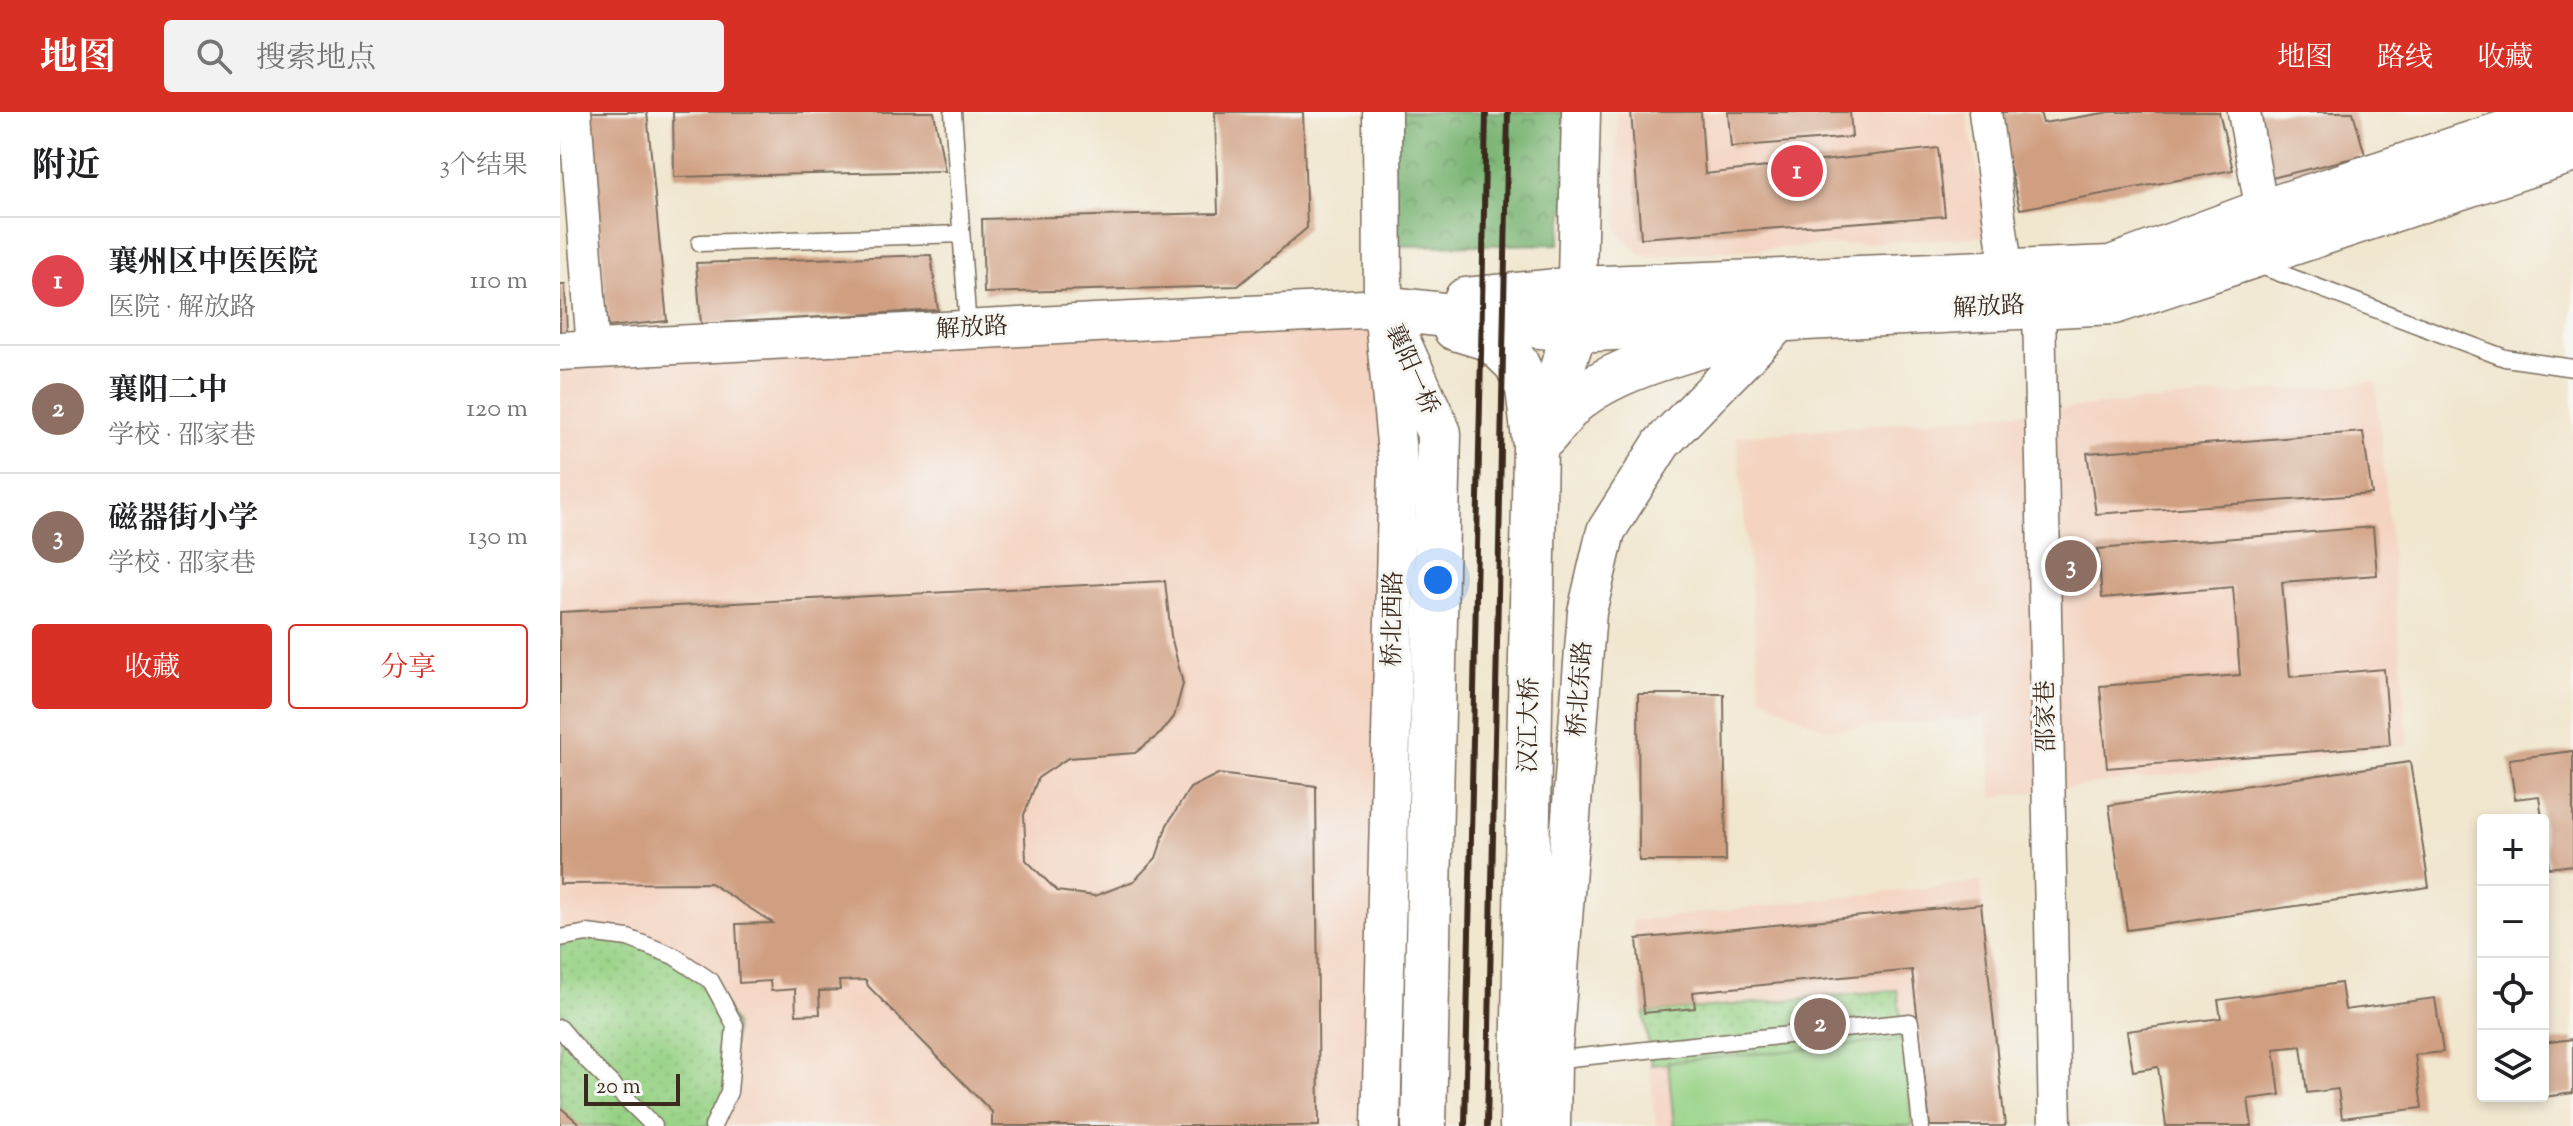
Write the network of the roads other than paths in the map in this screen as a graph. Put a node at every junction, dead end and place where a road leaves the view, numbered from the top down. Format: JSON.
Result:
{"nodes":[{"id":1,"x":575,"y":112,"type":"edge"},
{"id":2,"x":953,"y":112,"type":"edge"},
{"id":3,"x":1382,"y":112,"type":"edge"},
{"id":4,"x":1581,"y":112,"type":"edge"},
{"id":5,"x":1985,"y":112,"type":"edge"},
{"id":6,"x":2244,"y":112,"type":"edge"},
{"id":7,"x":2569,"y":112,"type":"edge"},
{"id":8,"x":2573,"y":150,"type":"edge"},
{"id":9,"x":2262,"y":212,"type":"junction"},
{"id":10,"x":961,"y":234,"type":"junction"},
{"id":11,"x":700,"y":243,"type":"dead end"},
{"id":12,"x":2242,"y":259,"type":"junction"},
{"id":13,"x":2007,"y":274,"type":"junction"},
{"id":14,"x":2039,"y":306,"type":"junction"},
{"id":15,"x":1383,"y":308,"type":"junction"},
{"id":16,"x":1576,"y":309,"type":"junction"},
{"id":17,"x":1783,"y":319,"type":"junction"},
{"id":18,"x":968,"y":330,"type":"junction"},
{"id":19,"x":576,"y":350,"type":"edge"},
{"id":20,"x":2573,"y":368,"type":"edge"},
{"id":21,"x":1535,"y":448,"type":"junction"},
{"id":22,"x":560,"y":938,"type":"edge"},
{"id":23,"x":560,"y":1028,"type":"edge"},
{"id":24,"x":1552,"y":1060,"type":"junction"},
{"id":25,"x":654,"y":1126,"type":"edge"},
{"id":26,"x":713,"y":1126,"type":"edge"},
{"id":27,"x":1381,"y":1126,"type":"edge"},
{"id":28,"x":1424,"y":1126,"type":"edge"},
{"id":29,"x":1522,"y":1126,"type":"edge"},
{"id":30,"x":1551,"y":1126,"type":"edge"},
{"id":31,"x":1921,"y":1126,"type":"edge"},
{"id":32,"x":2055,"y":1126,"type":"edge"}],
"edges":[{"from":1,"to":19,"type":"street"},
{"from":2,"to":10,"type":"lane"},
{"from":3,"to":15,"type":"street","name":"桥北西路"},
{"from":4,"to":16,"type":"street"},
{"from":5,"to":13,"type":"street"},
{"from":6,"to":9,"type":"street"},
{"from":7,"to":9,"type":"main road","name":"解放路"},
{"from":8,"to":12,"type":"main road","name":"解放路"},
{"from":9,"to":13,"type":"main road","name":"解放路"},
{"from":10,"to":11,"type":"lane"},
{"from":10,"to":18,"type":"lane"},
{"from":12,"to":14,"type":"main road","name":"解放路"},
{"from":12,"to":20,"type":"lane"},
{"from":13,"to":16,"type":"main road","name":"解放路"},
{"from":14,"to":17,"type":"main road","name":"解放路"},
{"from":14,"to":32,"type":"street","name":"邵家巷"},
{"from":15,"to":16,"type":"main road","name":"解放路"},
{"from":15,"to":18,"type":"street","name":"解放路"},
{"from":15,"to":21,"type":"main road"},
{"from":15,"to":27,"type":"street","name":"桥北西路"},
{"from":15,"to":28,"type":"main road","name":"襄阳一桥"},
{"from":16,"to":17,"type":"main road","name":"解放路"},
{"from":16,"to":21,"type":"main road","name":"汉江大桥"},
{"from":17,"to":21,"type":"main road"},
{"from":17,"to":24,"type":"street","name":"桥北东路"},
{"from":18,"to":19,"type":"street","name":"解放路"},
{"from":21,"to":29,"type":"main road","name":"汉江大桥"},
{"from":22,"to":26,"type":"lane"},
{"from":23,"to":25,"type":"lane"},
{"from":24,"to":30,"type":"street","name":"桥北东路"},
{"from":24,"to":31,"type":"lane"}]}
